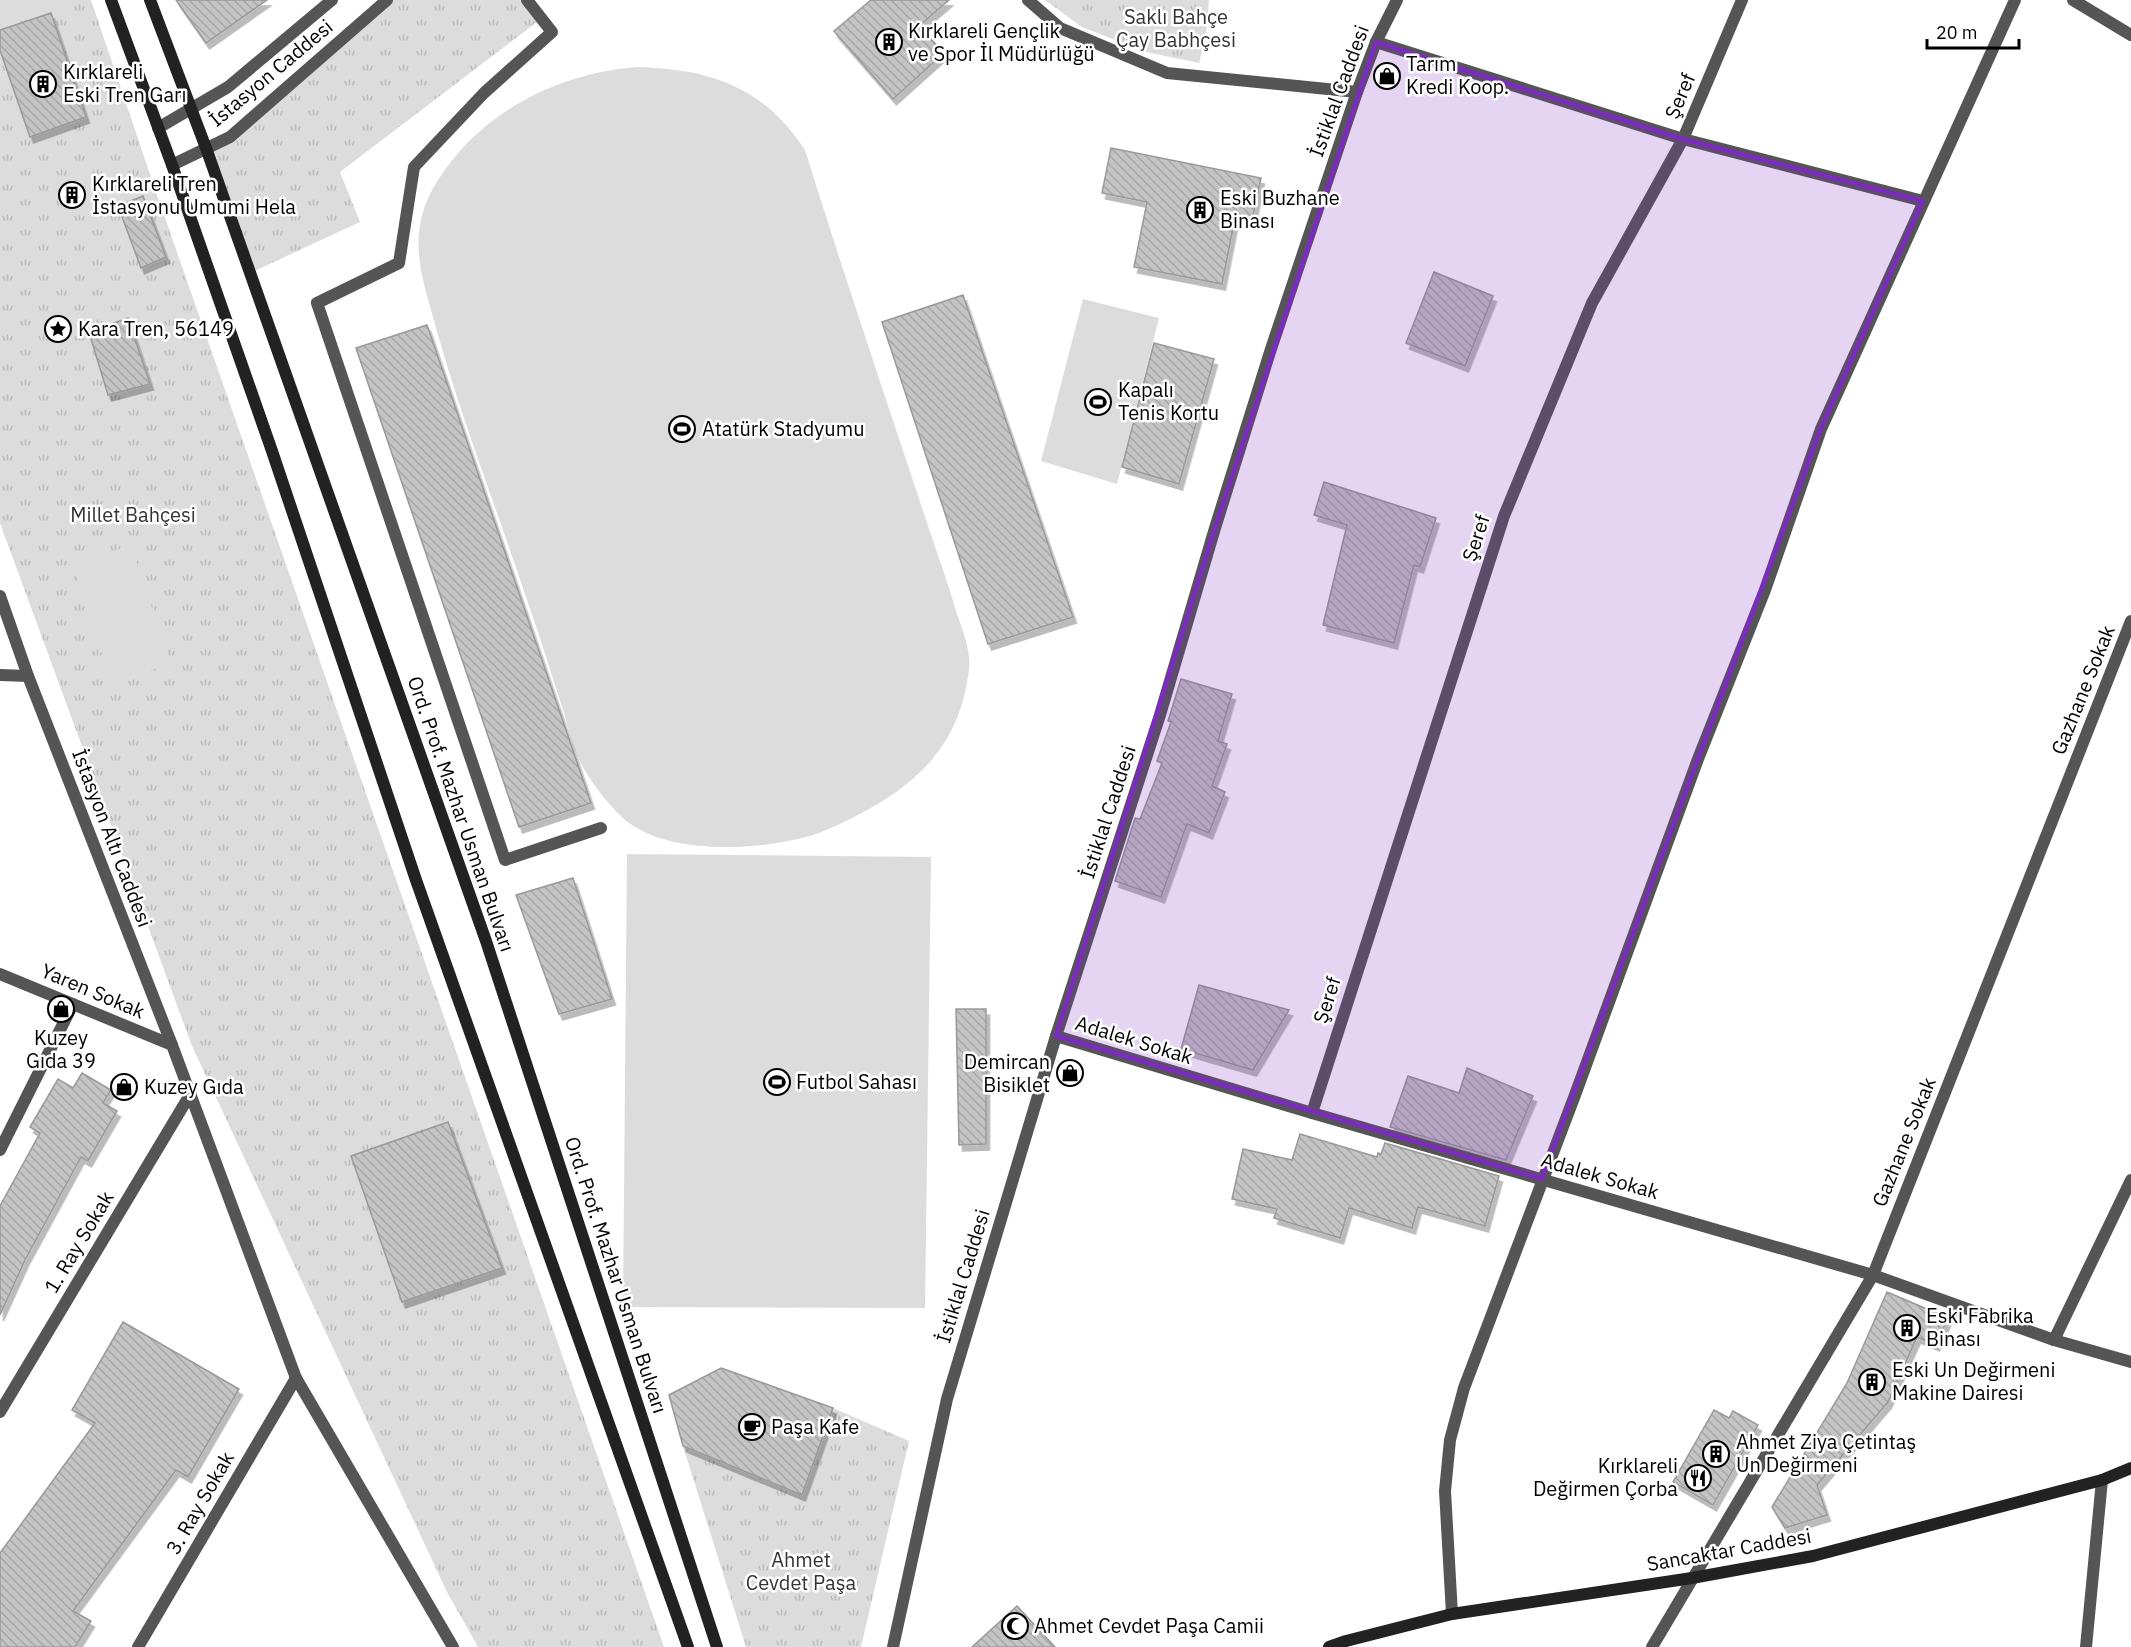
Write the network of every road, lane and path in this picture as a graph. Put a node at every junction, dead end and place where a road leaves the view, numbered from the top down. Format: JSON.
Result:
{"nodes":[{"id":1,"x":111,"y":0,"type":"edge"},
{"id":2,"x":150,"y":0,"type":"edge"},
{"id":3,"x":332,"y":0,"type":"edge"},
{"id":4,"x":387,"y":0,"type":"edge"},
{"id":5,"x":527,"y":0,"type":"edge"},
{"id":6,"x":1028,"y":0,"type":"edge"},
{"id":7,"x":1397,"y":0,"type":"edge"},
{"id":8,"x":1742,"y":0,"type":"edge"},
{"id":9,"x":2015,"y":0,"type":"edge"},
{"id":10,"x":2073,"y":0,"type":"edge"},
{"id":11,"x":2131,"y":35,"type":"edge"},
{"id":12,"x":1376,"y":42,"type":"junction"},
{"id":13,"x":1357,"y":92,"type":"junction"},
{"id":14,"x":192,"y":110,"type":"junction"},
{"id":15,"x":158,"y":128,"type":"junction"},
{"id":16,"x":1683,"y":139,"type":"junction"},
{"id":17,"x":206,"y":148,"type":"junction"},
{"id":18,"x":172,"y":165,"type":"junction"},
{"id":19,"x":1923,"y":201,"type":"junction"},
{"id":20,"x":0,"y":596,"type":"edge"},
{"id":21,"x":2131,"y":621,"type":"edge"},
{"id":22,"x":0,"y":675,"type":"edge"},
{"id":23,"x":28,"y":676,"type":"junction"},
{"id":24,"x":601,"y":828,"type":"dead end"},
{"id":25,"x":0,"y":974,"type":"edge"},
{"id":26,"x":73,"y":1004,"type":"junction"},
{"id":27,"x":1056,"y":1036,"type":"junction"},
{"id":28,"x":172,"y":1045,"type":"junction"},
{"id":29,"x":191,"y":1093,"type":"junction"},
{"id":30,"x":1312,"y":1113,"type":"junction"},
{"id":31,"x":0,"y":1150,"type":"edge"},
{"id":32,"x":1542,"y":1179,"type":"junction"},
{"id":33,"x":2131,"y":1180,"type":"edge"},
{"id":34,"x":1873,"y":1275,"type":"junction"},
{"id":35,"x":2054,"y":1340,"type":"junction"},
{"id":36,"x":2131,"y":1362,"type":"edge"},
{"id":37,"x":296,"y":1378,"type":"junction"},
{"id":38,"x":0,"y":1412,"type":"edge"},
{"id":39,"x":2131,"y":1468,"type":"edge"},
{"id":40,"x":2102,"y":1480,"type":"junction"},
{"id":41,"x":1692,"y":1578,"type":"junction"},
{"id":42,"x":1452,"y":1614,"type":"junction"},
{"id":43,"x":138,"y":1647,"type":"edge"},
{"id":44,"x":453,"y":1647,"type":"edge"},
{"id":45,"x":688,"y":1647,"type":"edge"},
{"id":46,"x":717,"y":1647,"type":"edge"},
{"id":47,"x":893,"y":1647,"type":"edge"},
{"id":48,"x":1329,"y":1647,"type":"edge"},
{"id":49,"x":1652,"y":1647,"type":"edge"},
{"id":50,"x":2086,"y":1647,"type":"edge"}],
"edges":[{"from":1,"to":15,"type":"main road"},
{"from":2,"to":14,"type":"main road","name":"Ord. Prof. Mazhar Usman Bulvarı"},
{"from":3,"to":14,"type":"street"},
{"from":4,"to":17,"type":"street","name":"İstasyon Caddesi"},
{"from":5,"to":24,"type":"street"},
{"from":6,"to":13,"type":"street"},
{"from":7,"to":12,"type":"street","name":"İstiklal Caddesi"},
{"from":8,"to":16,"type":"street","name":"Şeref"},
{"from":9,"to":19,"type":"street"},
{"from":10,"to":11,"type":"street"},
{"from":12,"to":13,"type":"street","name":"İstiklal Caddesi"},
{"from":12,"to":16,"type":"street"},
{"from":13,"to":27,"type":"street","name":"İstiklal Caddesi"},
{"from":14,"to":15,"type":"street"},
{"from":14,"to":17,"type":"main road","name":"Ord. Prof. Mazhar Usman Bulvarı"},
{"from":15,"to":18,"type":"main road"},
{"from":16,"to":19,"type":"street"},
{"from":16,"to":30,"type":"street","name":"Şeref"},
{"from":17,"to":18,"type":"street","name":"İstasyon Caddesi"},
{"from":17,"to":46,"type":"main road","name":"Ord. Prof. Mazhar Usman Bulvarı"},
{"from":18,"to":45,"type":"main road"},
{"from":19,"to":32,"type":"street"},
{"from":20,"to":23,"type":"street","name":"İstasyon Altı Caddesi"},
{"from":21,"to":34,"type":"street","name":"Gazhane Sokak"},
{"from":22,"to":23,"type":"street"},
{"from":23,"to":28,"type":"street","name":"İstasyon Altı Caddesi"},
{"from":25,"to":26,"type":"street","name":"Yaren Sokak"},
{"from":26,"to":28,"type":"street","name":"Yaren Sokak"},
{"from":26,"to":31,"type":"street"},
{"from":27,"to":30,"type":"street","name":"Adalek Sokak"},
{"from":27,"to":47,"type":"street","name":"İstiklal Caddesi"},
{"from":28,"to":29,"type":"street","name":"İstasyon Altı Caddesi"},
{"from":29,"to":37,"type":"street","name":"İstasyon Altı Caddesi"},
{"from":29,"to":38,"type":"street","name":"1. Ray Sokak"},
{"from":30,"to":32,"type":"street","name":"Adalek Sokak"},
{"from":32,"to":34,"type":"street","name":"Adalek Sokak"},
{"from":32,"to":42,"type":"street"},
{"from":33,"to":35,"type":"street"},
{"from":34,"to":35,"type":"street","name":"Adalek Sokak"},
{"from":34,"to":41,"type":"street","name":"Gazhane Sokak"},
{"from":35,"to":36,"type":"street","name":"Adalek Sokak"},
{"from":37,"to":43,"type":"street","name":"3. Ray Sokak"},
{"from":37,"to":44,"type":"street","name":"İstasyon Altı Caddesi"},
{"from":39,"to":40,"type":"main road","name":"Sancaktar Caddesi"},
{"from":40,"to":41,"type":"main road","name":"Sancaktar Caddesi"},
{"from":40,"to":50,"type":"street"},
{"from":41,"to":42,"type":"main road","name":"Sancaktar Caddesi"},
{"from":41,"to":49,"type":"street","name":"Gazhane Sokak"},
{"from":42,"to":48,"type":"main road","name":"Sancaktar Caddesi"}]}
